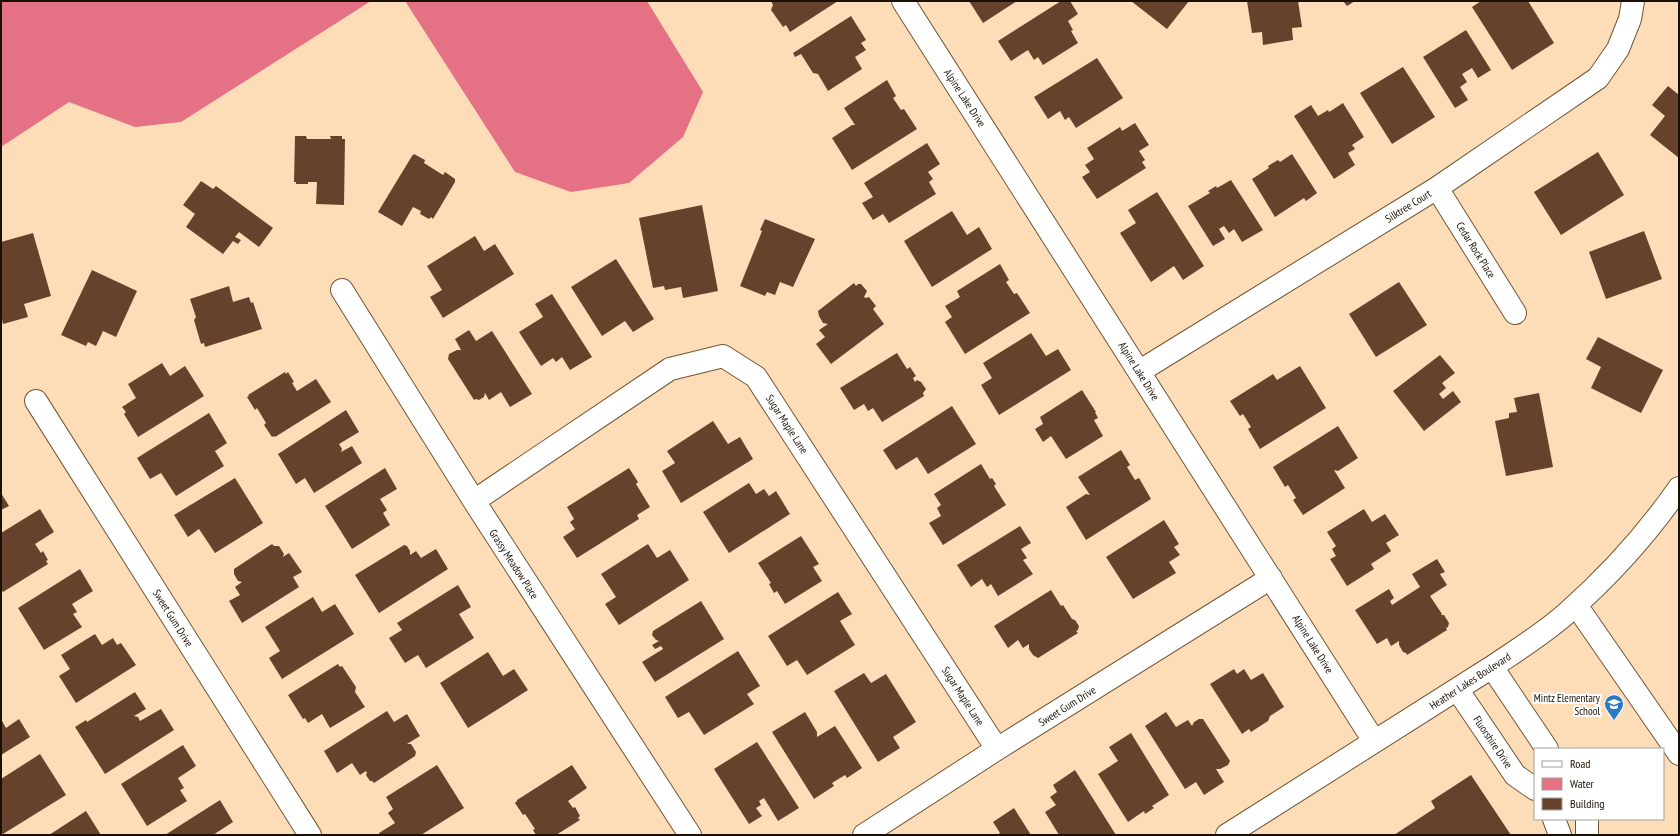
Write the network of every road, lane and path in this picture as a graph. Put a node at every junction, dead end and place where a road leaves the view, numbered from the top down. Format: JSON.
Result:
{"nodes":[{"id":1,"x":903,"y":1,"type":"edge"},
{"id":2,"x":1633,"y":1,"type":"edge"},
{"id":3,"x":1437,"y":188,"type":"junction"},
{"id":4,"x":342,"y":290,"type":"dead end"},
{"id":5,"x":1515,"y":313,"type":"dead end"},
{"id":6,"x":1140,"y":371,"type":"junction"},
{"id":7,"x":36,"y":401,"type":"dead end"},
{"id":8,"x":1679,"y":488,"type":"edge"},
{"id":9,"x":474,"y":501,"type":"junction"},
{"id":10,"x":1271,"y":578,"type":"junction"},
{"id":11,"x":1576,"y":605,"type":"junction"},
{"id":12,"x":1492,"y":667,"type":"junction"},
{"id":13,"x":1457,"y":689,"type":"junction"},
{"id":14,"x":1374,"y":741,"type":"junction"},
{"id":15,"x":1546,"y":748,"type":"edge"},
{"id":16,"x":997,"y":749,"type":"junction"},
{"id":17,"x":1679,"y":754,"type":"edge"},
{"id":18,"x":1533,"y":785,"type":"edge"},
{"id":19,"x":1554,"y":820,"type":"edge"},
{"id":20,"x":1587,"y":820,"type":"edge"},
{"id":21,"x":310,"y":835,"type":"edge"},
{"id":22,"x":690,"y":835,"type":"edge"},
{"id":23,"x":864,"y":835,"type":"edge"},
{"id":24,"x":1227,"y":835,"type":"edge"},
{"id":25,"x":1560,"y":835,"type":"edge"},
{"id":26,"x":1587,"y":835,"type":"edge"}],
"edges":[{"from":1,"to":6,"type":"street","name":"Alpine Lake Drive"},
{"from":2,"to":3,"type":"street","name":"Silktree Court"},
{"from":3,"to":5,"type":"street","name":"Cedar Rock Place"},
{"from":3,"to":6,"type":"street","name":"Silktree Court"},
{"from":4,"to":9,"type":"street","name":"Grassy Meadow Place"},
{"from":6,"to":10,"type":"street","name":"Alpine Lake Drive"},
{"from":7,"to":21,"type":"street","name":"Sweet Gum Drive"},
{"from":8,"to":11,"type":"street","name":"Heather Lakes Boulevard"},
{"from":9,"to":16,"type":"street","name":"Sugar Maple Lane"},
{"from":9,"to":22,"type":"street","name":"Grassy Meadow Place"},
{"from":10,"to":14,"type":"street","name":"Alpine Lake Drive"},
{"from":10,"to":16,"type":"street","name":"Sweet Gum Drive"},
{"from":11,"to":12,"type":"street","name":"Heather Lakes Boulevard"},
{"from":11,"to":17,"type":"street"},
{"from":12,"to":13,"type":"street","name":"Heather Lakes Boulevard"},
{"from":12,"to":15,"type":"street"},
{"from":13,"to":14,"type":"street","name":"Heather Lakes Boulevard"},
{"from":13,"to":18,"type":"street","name":"Fluorshire Drive"},
{"from":14,"to":24,"type":"street","name":"Heather Lakes Boulevard"},
{"from":16,"to":23,"type":"street","name":"Sweet Gum Drive"},
{"from":19,"to":25,"type":"street"},
{"from":20,"to":26,"type":"street"}]}
